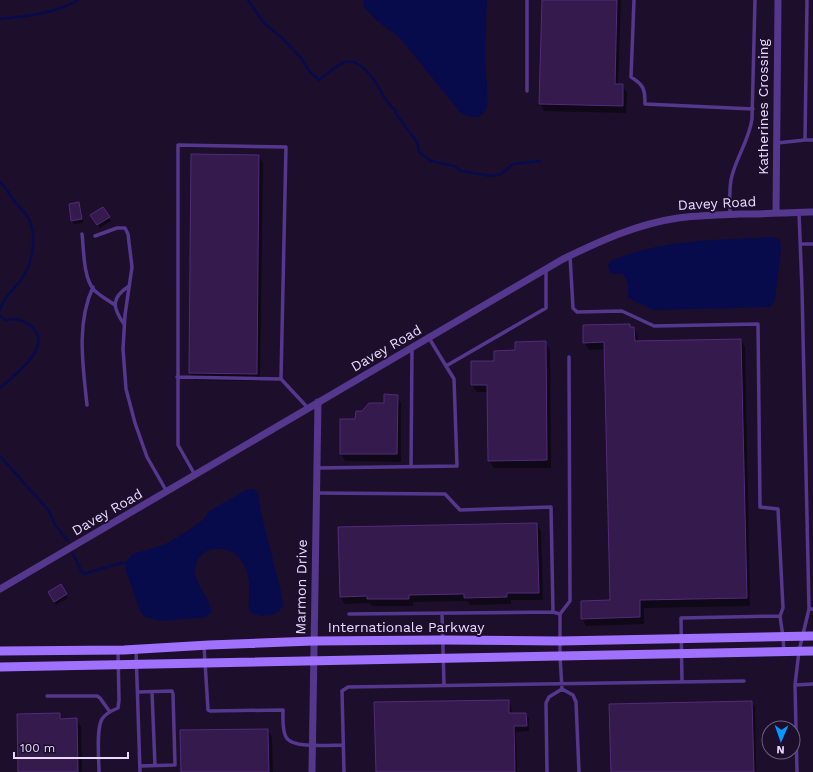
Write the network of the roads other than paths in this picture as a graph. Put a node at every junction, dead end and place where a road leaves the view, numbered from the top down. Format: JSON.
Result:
{"nodes":[{"id":1,"x":527,"y":0,"type":"edge"},
{"id":2,"x":634,"y":0,"type":"edge"},
{"id":3,"x":755,"y":0,"type":"edge"},
{"id":4,"x":778,"y":0,"type":"edge"},
{"id":5,"x":807,"y":0,"type":"edge"},
{"id":6,"x":526,"y":90,"type":"dead end"},
{"id":7,"x":753,"y":109,"type":"junction"},
{"id":8,"x":805,"y":140,"type":"junction"},
{"id":9,"x":813,"y":140,"type":"edge"},
{"id":10,"x":776,"y":143,"type":"junction"},
{"id":11,"x":813,"y":212,"type":"edge"},
{"id":12,"x":776,"y":213,"type":"junction"},
{"id":13,"x":799,"y":213,"type":"junction"},
{"id":14,"x":730,"y":214,"type":"junction"},
{"id":15,"x":82,"y":234,"type":"dead end"},
{"id":16,"x":95,"y":236,"type":"dead end"},
{"id":17,"x":800,"y":244,"type":"junction"},
{"id":18,"x":813,"y":244,"type":"edge"},
{"id":19,"x":570,"y":256,"type":"junction"},
{"id":20,"x":546,"y":270,"type":"junction"},
{"id":21,"x":129,"y":286,"type":"junction"},
{"id":22,"x":93,"y":287,"type":"junction"},
{"id":23,"x":115,"y":305,"type":"junction"},
{"id":24,"x":124,"y":325,"type":"junction"},
{"id":25,"x":429,"y":338,"type":"junction"},
{"id":26,"x":412,"y":348,"type":"junction"},
{"id":27,"x":569,"y":357,"type":"dead end"},
{"id":28,"x":446,"y":366,"type":"junction"},
{"id":29,"x":177,"y":377,"type":"junction"},
{"id":30,"x":281,"y":379,"type":"junction"},
{"id":31,"x":318,"y":402,"type":"junction"},
{"id":32,"x":87,"y":405,"type":"dead end"},
{"id":33,"x":308,"y":408,"type":"junction"},
{"id":34,"x":411,"y":467,"type":"junction"},
{"id":35,"x":317,"y":468,"type":"junction"},
{"id":36,"x":194,"y":475,"type":"junction"},
{"id":37,"x":167,"y":492,"type":"junction"},
{"id":38,"x":316,"y":493,"type":"junction"},
{"id":39,"x":0,"y":590,"type":"edge"},
{"id":40,"x":811,"y":609,"type":"edge"},
{"id":41,"x":553,"y":612,"type":"junction"},
{"id":42,"x":442,"y":613,"type":"junction"},
{"id":43,"x":349,"y":614,"type":"dead end"},
{"id":44,"x":560,"y":614,"type":"junction"},
{"id":45,"x":780,"y":616,"type":"junction"},
{"id":46,"x":784,"y":636,"type":"junction"},
{"id":47,"x":803,"y":636,"type":"junction"},
{"id":48,"x":813,"y":636,"type":"edge"},
{"id":49,"x":682,"y":639,"type":"junction"},
{"id":50,"x":443,"y":640,"type":"junction"},
{"id":51,"x":313,"y":641,"type":"junction"},
{"id":52,"x":560,"y":641,"type":"junction"},
{"id":53,"x":204,"y":645,"type":"junction"},
{"id":54,"x":136,"y":649,"type":"junction"},
{"id":55,"x":118,"y":650,"type":"junction"},
{"id":56,"x":0,"y":651,"type":"edge"},
{"id":57,"x":799,"y":651,"type":"junction"},
{"id":58,"x":813,"y":651,"type":"edge"},
{"id":59,"x":784,"y":652,"type":"junction"},
{"id":60,"x":682,"y":654,"type":"junction"},
{"id":61,"x":560,"y":656,"type":"junction"},
{"id":62,"x":444,"y":658,"type":"junction"},
{"id":63,"x":313,"y":660,"type":"junction"},
{"id":64,"x":205,"y":663,"type":"junction"},
{"id":65,"x":137,"y":664,"type":"junction"},
{"id":66,"x":119,"y":665,"type":"junction"},
{"id":67,"x":0,"y":667,"type":"edge"},
{"id":68,"x":744,"y":681,"type":"dead end"},
{"id":69,"x":682,"y":682,"type":"junction"},
{"id":70,"x":562,"y":683,"type":"junction"},
{"id":71,"x":813,"y":684,"type":"edge"},
{"id":72,"x":795,"y":685,"type":"junction"},
{"id":73,"x":444,"y":686,"type":"junction"},
{"id":74,"x":562,"y":689,"type":"junction"},
{"id":75,"x":138,"y":692,"type":"junction"},
{"id":76,"x":152,"y":692,"type":"junction"},
{"id":77,"x":47,"y":696,"type":"dead end"},
{"id":78,"x":110,"y":712,"type":"junction"},
{"id":79,"x":312,"y":745,"type":"junction"},
{"id":80,"x":343,"y":745,"type":"junction"},
{"id":81,"x":140,"y":766,"type":"junction"},
{"id":82,"x":154,"y":766,"type":"junction"},
{"id":83,"x":99,"y":772,"type":"edge"},
{"id":84,"x":140,"y":772,"type":"edge"},
{"id":85,"x":312,"y":772,"type":"edge"},
{"id":86,"x":344,"y":772,"type":"edge"},
{"id":87,"x":547,"y":772,"type":"edge"},
{"id":88,"x":579,"y":772,"type":"edge"},
{"id":89,"x":796,"y":772,"type":"edge"}],
"edges":[{"from":1,"to":6,"type":"lane"},
{"from":2,"to":7,"type":"lane"},
{"from":3,"to":7,"type":"lane"},
{"from":4,"to":10,"type":"street","name":"Katherines Crossing"},
{"from":5,"to":8,"type":"lane"},
{"from":7,"to":14,"type":"lane"},
{"from":8,"to":9,"type":"lane"},
{"from":8,"to":10,"type":"lane"},
{"from":10,"to":12,"type":"street","name":"Katherines Crossing"},
{"from":11,"to":13,"type":"street","name":"Davey Road"},
{"from":12,"to":13,"type":"street","name":"Davey Road"},
{"from":12,"to":14,"type":"street","name":"Davey Road"},
{"from":13,"to":17,"type":"lane"},
{"from":14,"to":19,"type":"street","name":"Davey Road"},
{"from":15,"to":22,"type":"lane"},
{"from":16,"to":21,"type":"lane"},
{"from":17,"to":18,"type":"lane"},
{"from":17,"to":40,"type":"lane"},
{"from":19,"to":20,"type":"street","name":"Davey Road"},
{"from":19,"to":45,"type":"lane"},
{"from":20,"to":25,"type":"street","name":"Davey Road"},
{"from":20,"to":28,"type":"lane"},
{"from":21,"to":23,"type":"lane"},
{"from":21,"to":24,"type":"lane"},
{"from":22,"to":23,"type":"lane"},
{"from":22,"to":32,"type":"lane"},
{"from":23,"to":24,"type":"lane"},
{"from":24,"to":37,"type":"lane"},
{"from":25,"to":26,"type":"street","name":"Davey Road"},
{"from":25,"to":28,"type":"lane"},
{"from":26,"to":31,"type":"street","name":"Davey Road"},
{"from":26,"to":34,"type":"lane"},
{"from":27,"to":44,"type":"lane"},
{"from":28,"to":34,"type":"lane"},
{"from":29,"to":30,"type":"lane"},
{"from":29,"to":30,"type":"lane"},
{"from":29,"to":36,"type":"lane"},
{"from":30,"to":33,"type":"lane"},
{"from":31,"to":33,"type":"street","name":"Davey Road"},
{"from":31,"to":35,"type":"street","name":"Marmon Drive"},
{"from":33,"to":36,"type":"street","name":"Davey Road"},
{"from":34,"to":35,"type":"lane"},
{"from":35,"to":38,"type":"street","name":"Marmon Drive"},
{"from":36,"to":37,"type":"street","name":"Davey Road"},
{"from":37,"to":39,"type":"street","name":"Davey Road"},
{"from":38,"to":41,"type":"lane"},
{"from":38,"to":51,"type":"street","name":"Marmon Drive"},
{"from":40,"to":47,"type":"lane"},
{"from":41,"to":42,"type":"lane"},
{"from":41,"to":44,"type":"lane"},
{"from":42,"to":43,"type":"lane"},
{"from":42,"to":50,"type":"lane"},
{"from":44,"to":52,"type":"lane"},
{"from":45,"to":46,"type":"lane"},
{"from":45,"to":49,"type":"lane"},
{"from":46,"to":47,"type":"street","name":"Internationale Parkway"},
{"from":46,"to":49,"type":"street","name":"Internationale Parkway"},
{"from":46,"to":59,"type":"lane"},
{"from":47,"to":48,"type":"street","name":"Internationale Parkway"},
{"from":47,"to":57,"type":"lane"},
{"from":49,"to":52,"type":"street","name":"Internationale Parkway"},
{"from":49,"to":60,"type":"lane"},
{"from":50,"to":51,"type":"street","name":"Internationale Parkway"},
{"from":50,"to":52,"type":"street","name":"Internationale Parkway"},
{"from":50,"to":62,"type":"lane"},
{"from":51,"to":53,"type":"street","name":"Internationale Parkway"},
{"from":51,"to":63,"type":"street","name":"Marmon Drive"},
{"from":52,"to":61,"type":"lane"},
{"from":53,"to":54,"type":"street","name":"Internationale Parkway"},
{"from":53,"to":64,"type":"lane"},
{"from":54,"to":55,"type":"street","name":"Internationale Parkway"},
{"from":54,"to":65,"type":"lane"},
{"from":55,"to":56,"type":"street","name":"Internationale Parkway"},
{"from":55,"to":66,"type":"lane"},
{"from":57,"to":58,"type":"street"},
{"from":57,"to":59,"type":"street"},
{"from":57,"to":72,"type":"lane"},
{"from":59,"to":60,"type":"street"},
{"from":60,"to":61,"type":"street"},
{"from":60,"to":69,"type":"lane"},
{"from":61,"to":62,"type":"street"},
{"from":61,"to":70,"type":"lane"},
{"from":62,"to":63,"type":"street"},
{"from":62,"to":73,"type":"lane"},
{"from":63,"to":64,"type":"street"},
{"from":63,"to":79,"type":"street","name":"Marmon Drive"},
{"from":64,"to":65,"type":"street"},
{"from":64,"to":79,"type":"lane"},
{"from":65,"to":66,"type":"street"},
{"from":65,"to":75,"type":"lane"},
{"from":66,"to":67,"type":"street"},
{"from":66,"to":78,"type":"lane"},
{"from":68,"to":69,"type":"lane"},
{"from":69,"to":70,"type":"lane"},
{"from":70,"to":73,"type":"lane"},
{"from":70,"to":74,"type":"lane"},
{"from":71,"to":72,"type":"lane"},
{"from":72,"to":89,"type":"lane"},
{"from":73,"to":80,"type":"lane"},
{"from":74,"to":87,"type":"lane"},
{"from":74,"to":88,"type":"lane"},
{"from":75,"to":76,"type":"lane"},
{"from":75,"to":81,"type":"lane"},
{"from":76,"to":82,"type":"lane"},
{"from":76,"to":82,"type":"lane"},
{"from":77,"to":78,"type":"lane"},
{"from":78,"to":83,"type":"lane"},
{"from":79,"to":80,"type":"lane"},
{"from":79,"to":85,"type":"street","name":"Marmon Drive"},
{"from":80,"to":86,"type":"lane"},
{"from":81,"to":82,"type":"lane"},
{"from":81,"to":84,"type":"lane"}]}
